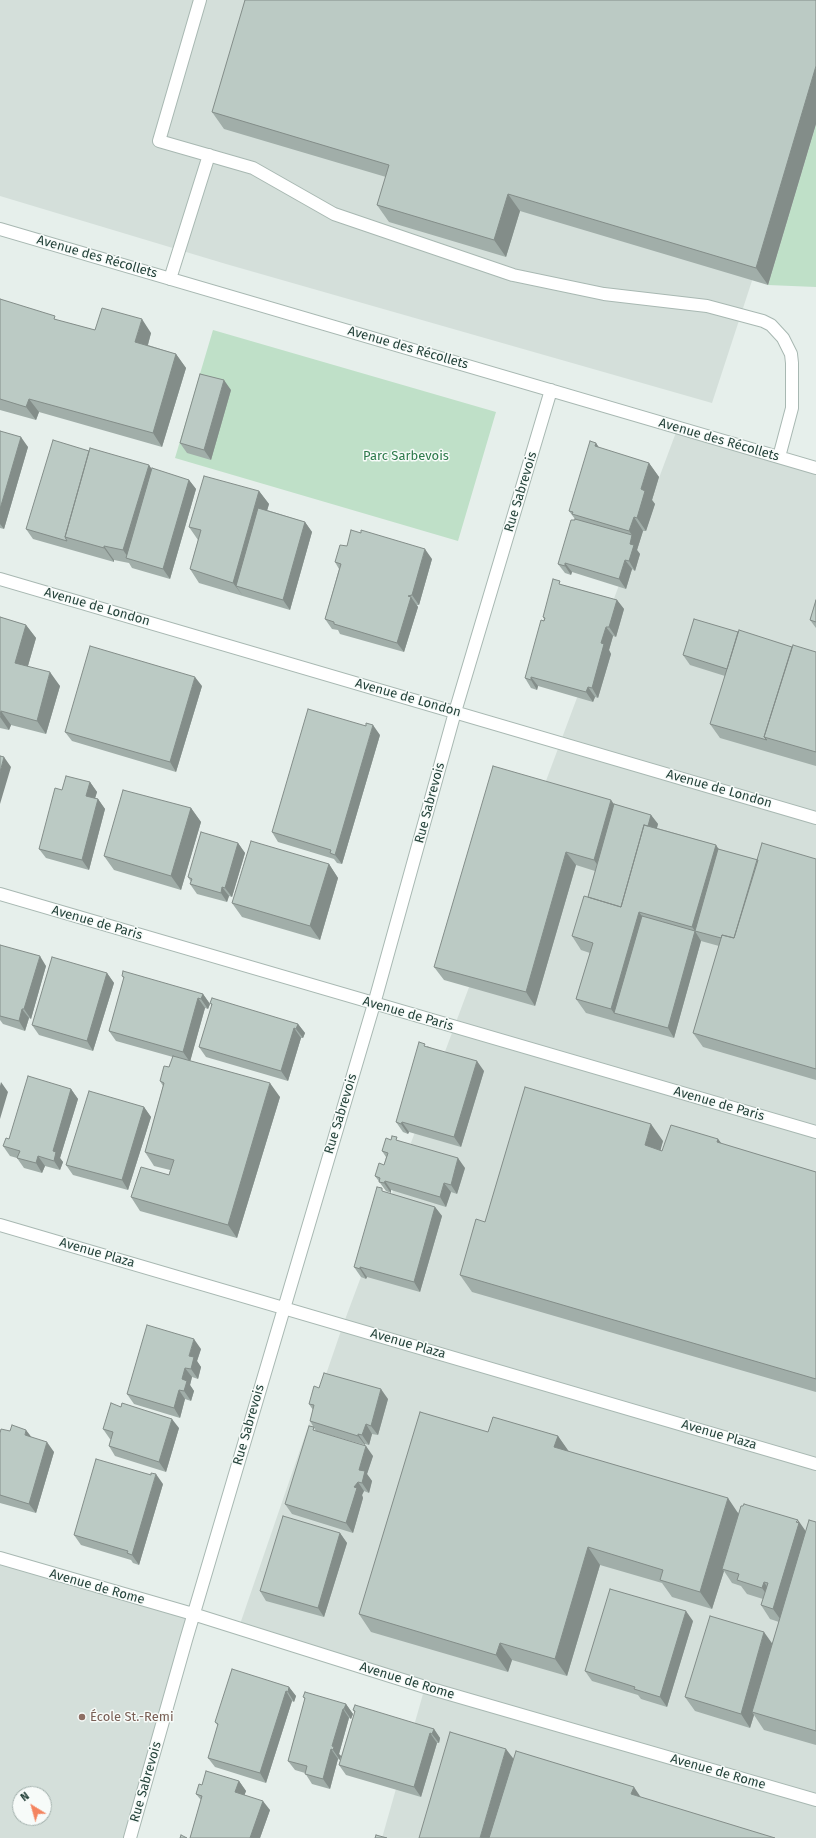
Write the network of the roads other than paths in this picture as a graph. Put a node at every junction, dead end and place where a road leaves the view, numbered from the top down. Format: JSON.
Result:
{"nodes":[{"id":1,"x":200,"y":0,"type":"edge"},
{"id":2,"x":209,"y":155,"type":"junction"},
{"id":3,"x":0,"y":229,"type":"edge"},
{"id":4,"x":170,"y":279,"type":"junction"},
{"id":5,"x":551,"y":390,"type":"junction"},
{"id":6,"x":779,"y":457,"type":"junction"},
{"id":7,"x":816,"y":468,"type":"edge"},
{"id":8,"x":0,"y":579,"type":"edge"},
{"id":9,"x":455,"y":712,"type":"junction"},
{"id":10,"x":816,"y":818,"type":"edge"},
{"id":11,"x":0,"y":894,"type":"edge"},
{"id":12,"x":374,"y":1004,"type":"junction"},
{"id":13,"x":816,"y":1132,"type":"edge"},
{"id":14,"x":0,"y":1225,"type":"edge"},
{"id":15,"x":283,"y":1307,"type":"junction"},
{"id":16,"x":816,"y":1464,"type":"edge"},
{"id":17,"x":0,"y":1558,"type":"edge"},
{"id":18,"x":193,"y":1614,"type":"junction"},
{"id":19,"x":816,"y":1800,"type":"edge"},
{"id":20,"x":130,"y":1838,"type":"edge"}],
"edges":[{"from":1,"to":2,"type":"street"},
{"from":2,"to":4,"type":"street"},
{"from":2,"to":6,"type":"street"},
{"from":3,"to":4,"type":"street","name":"Avenue des Récollets"},
{"from":4,"to":5,"type":"street","name":"Avenue des Récollets"},
{"from":5,"to":6,"type":"street","name":"Avenue des Récollets"},
{"from":5,"to":9,"type":"street","name":"Rue Sabrevois"},
{"from":6,"to":7,"type":"street","name":"Avenue des Récollets"},
{"from":8,"to":9,"type":"street","name":"Avenue de London"},
{"from":9,"to":10,"type":"street","name":"Avenue de London"},
{"from":9,"to":12,"type":"street","name":"Rue Sabrevois"},
{"from":11,"to":12,"type":"street","name":"Avenue de Paris"},
{"from":12,"to":13,"type":"street","name":"Avenue de Paris"},
{"from":12,"to":15,"type":"street","name":"Rue Sabrevois"},
{"from":14,"to":15,"type":"street","name":"Avenue Plaza"},
{"from":15,"to":16,"type":"street","name":"Avenue Plaza"},
{"from":15,"to":18,"type":"street","name":"Rue Sabrevois"},
{"from":17,"to":18,"type":"street","name":"Avenue de Rome"},
{"from":18,"to":19,"type":"street","name":"Avenue de Rome"},
{"from":18,"to":20,"type":"street","name":"Rue Sabrevois"}]}
